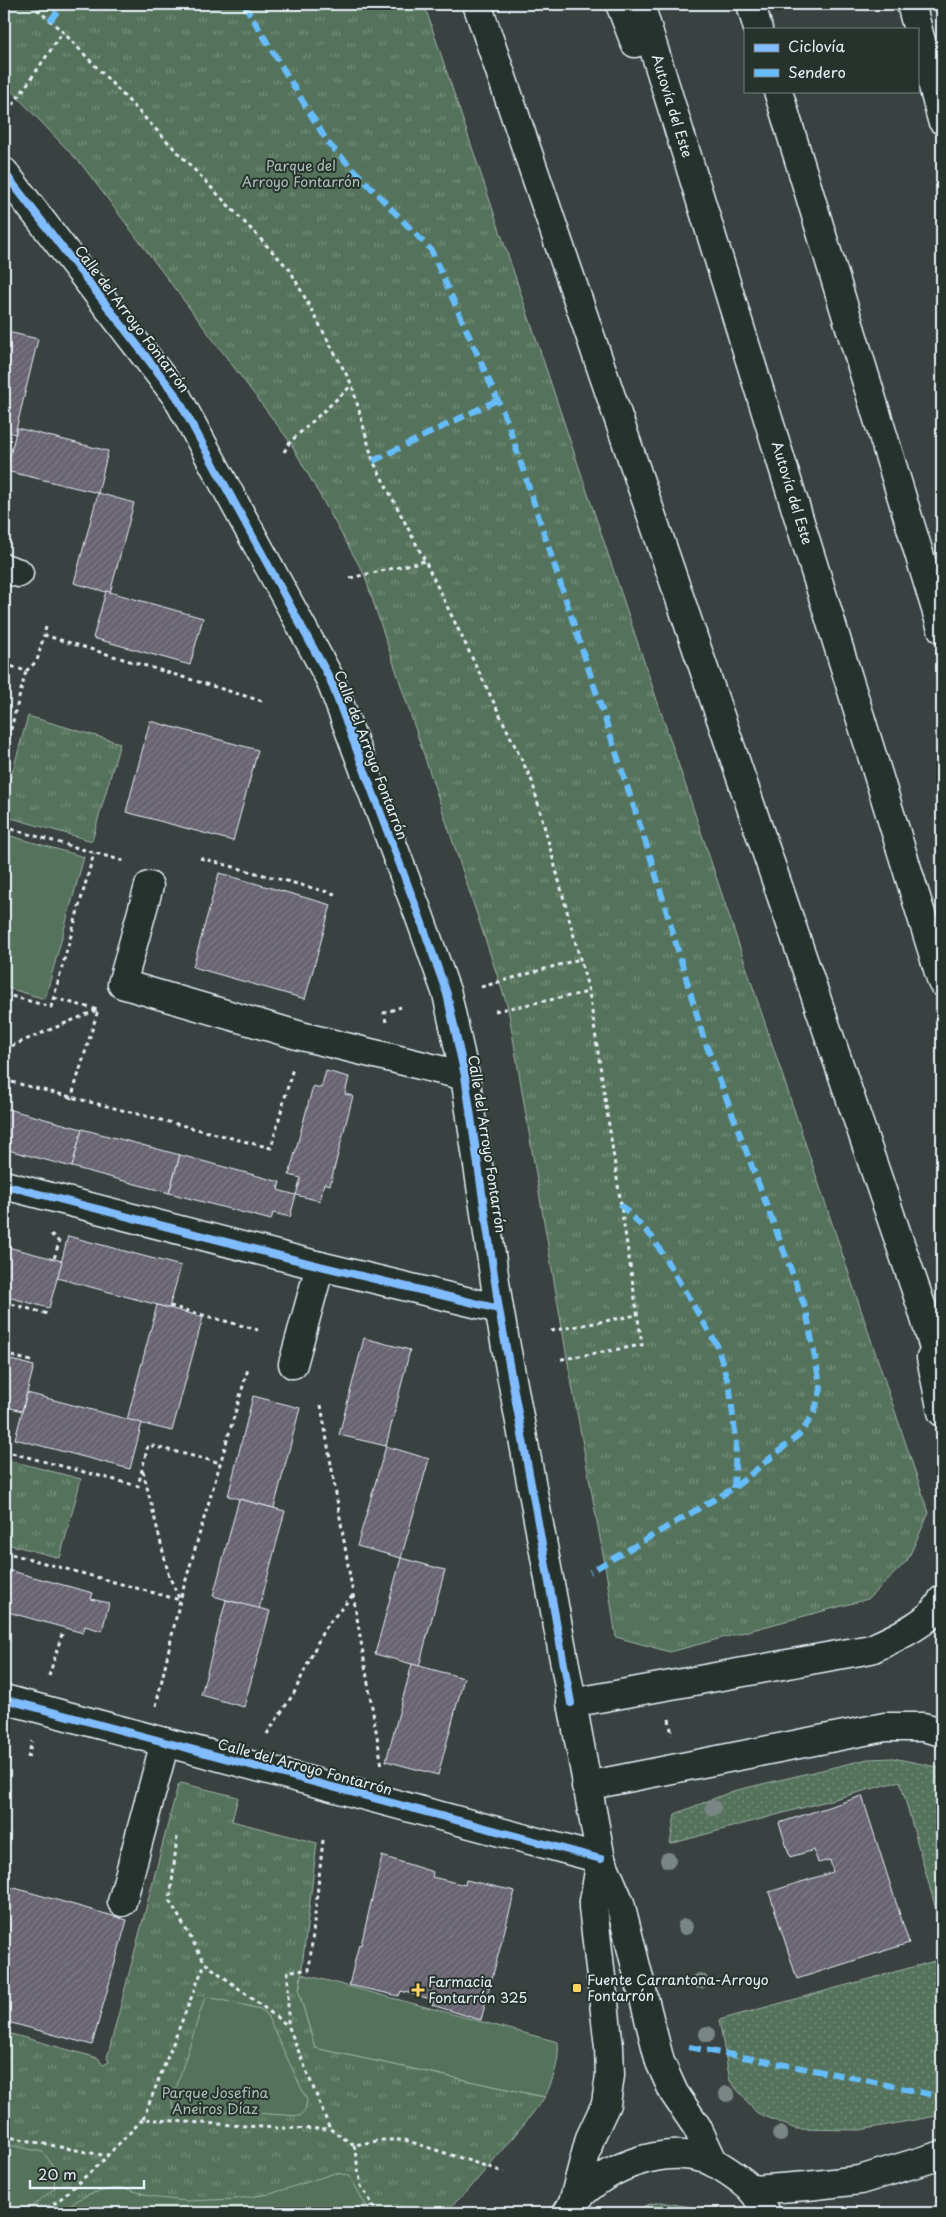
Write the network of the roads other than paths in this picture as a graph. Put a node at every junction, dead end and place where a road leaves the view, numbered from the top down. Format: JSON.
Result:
{"nodes":[{"id":1,"x":477,"y":4,"type":"edge"},
{"id":2,"x":620,"y":4,"type":"edge"},
{"id":3,"x":640,"y":4,"type":"edge"},
{"id":4,"x":751,"y":4,"type":"edge"},
{"id":5,"x":911,"y":4,"type":"edge"},
{"id":6,"x":758,"y":28,"type":"edge"},
{"id":7,"x":917,"y":28,"type":"edge"},
{"id":8,"x":918,"y":30,"type":"edge"},
{"id":9,"x":778,"y":92,"type":"edge"},
{"id":10,"x":942,"y":120,"type":"edge"},
{"id":11,"x":4,"y":172,"type":"edge"},
{"id":12,"x":714,"y":242,"type":"junction"},
{"id":13,"x":942,"y":629,"type":"edge"},
{"id":14,"x":149,"y":886,"type":"dead end"},
{"id":15,"x":942,"y":982,"type":"edge"},
{"id":16,"x":465,"y":1076,"type":"junction"},
{"id":17,"x":4,"y":1185,"type":"edge"},
{"id":18,"x":320,"y":1266,"type":"junction"},
{"id":19,"x":920,"y":1305,"type":"junction"},
{"id":20,"x":499,"y":1309,"type":"junction"},
{"id":21,"x":293,"y":1364,"type":"dead end"},
{"id":22,"x":942,"y":1375,"type":"edge"},
{"id":23,"x":942,"y":1412,"type":"edge"},
{"id":24,"x":942,"y":1600,"type":"edge"},
{"id":25,"x":4,"y":1698,"type":"edge"},
{"id":26,"x":571,"y":1703,"type":"junction"},
{"id":27,"x":942,"y":1732,"type":"edge"},
{"id":28,"x":164,"y":1742,"type":"junction"},
{"id":29,"x":586,"y":1786,"type":"junction"},
{"id":30,"x":601,"y":1859,"type":"junction"},
{"id":31,"x":122,"y":1902,"type":"dead end"},
{"id":32,"x":942,"y":2155,"type":"edge"},
{"id":33,"x":714,"y":2163,"type":"junction"},
{"id":34,"x":752,"y":2190,"type":"junction"},
{"id":35,"x":570,"y":2208,"type":"edge"},
{"id":36,"x":766,"y":2213,"type":"edge"}],
"edges":[{"from":1,"to":19,"type":"main road"},
{"from":2,"to":12,"type":"main road"},
{"from":3,"to":12,"type":"main road","name":"Autovía del Este"},
{"from":4,"to":6,"type":"main road"},
{"from":5,"to":7,"type":"main road"},
{"from":8,"to":10,"type":"main road"},
{"from":9,"to":13,"type":"main road"},
{"from":11,"to":16,"type":"main road","name":"Calle del Arroyo Fontarrón"},
{"from":12,"to":15,"type":"main road","name":"Autovía del Este"},
{"from":14,"to":16,"type":"main road","name":"Calle del Arroyo Fontarrón"},
{"from":16,"to":20,"type":"main road","name":"Calle del Arroyo Fontarrón"},
{"from":17,"to":18,"type":"main road"},
{"from":18,"to":20,"type":"main road"},
{"from":18,"to":21,"type":"main road"},
{"from":19,"to":22,"type":"main road"},
{"from":19,"to":23,"type":"main road"},
{"from":20,"to":26,"type":"main road","name":"Calle del Arroyo Fontarrón"},
{"from":24,"to":26,"type":"main road"},
{"from":25,"to":28,"type":"main road","name":"Calle del Arroyo Fontarrón"},
{"from":26,"to":29,"type":"main road","name":"Calle del Arroyo Fontarrón"},
{"from":27,"to":29,"type":"main road"},
{"from":28,"to":30,"type":"main road","name":"Calle del Arroyo Fontarrón"},
{"from":28,"to":31,"type":"main road"},
{"from":29,"to":30,"type":"main road","name":"Calle del Arroyo Fontarrón"},
{"from":30,"to":33,"type":"main road","name":"Calle del Arroyo Fontarrón"},
{"from":30,"to":35,"type":"main road","name":"Calle del Arroyo Fontarrón"},
{"from":32,"to":34,"type":"main road"},
{"from":33,"to":34,"type":"main road"},
{"from":33,"to":35,"type":"main road"},
{"from":34,"to":36,"type":"main road"}]}
